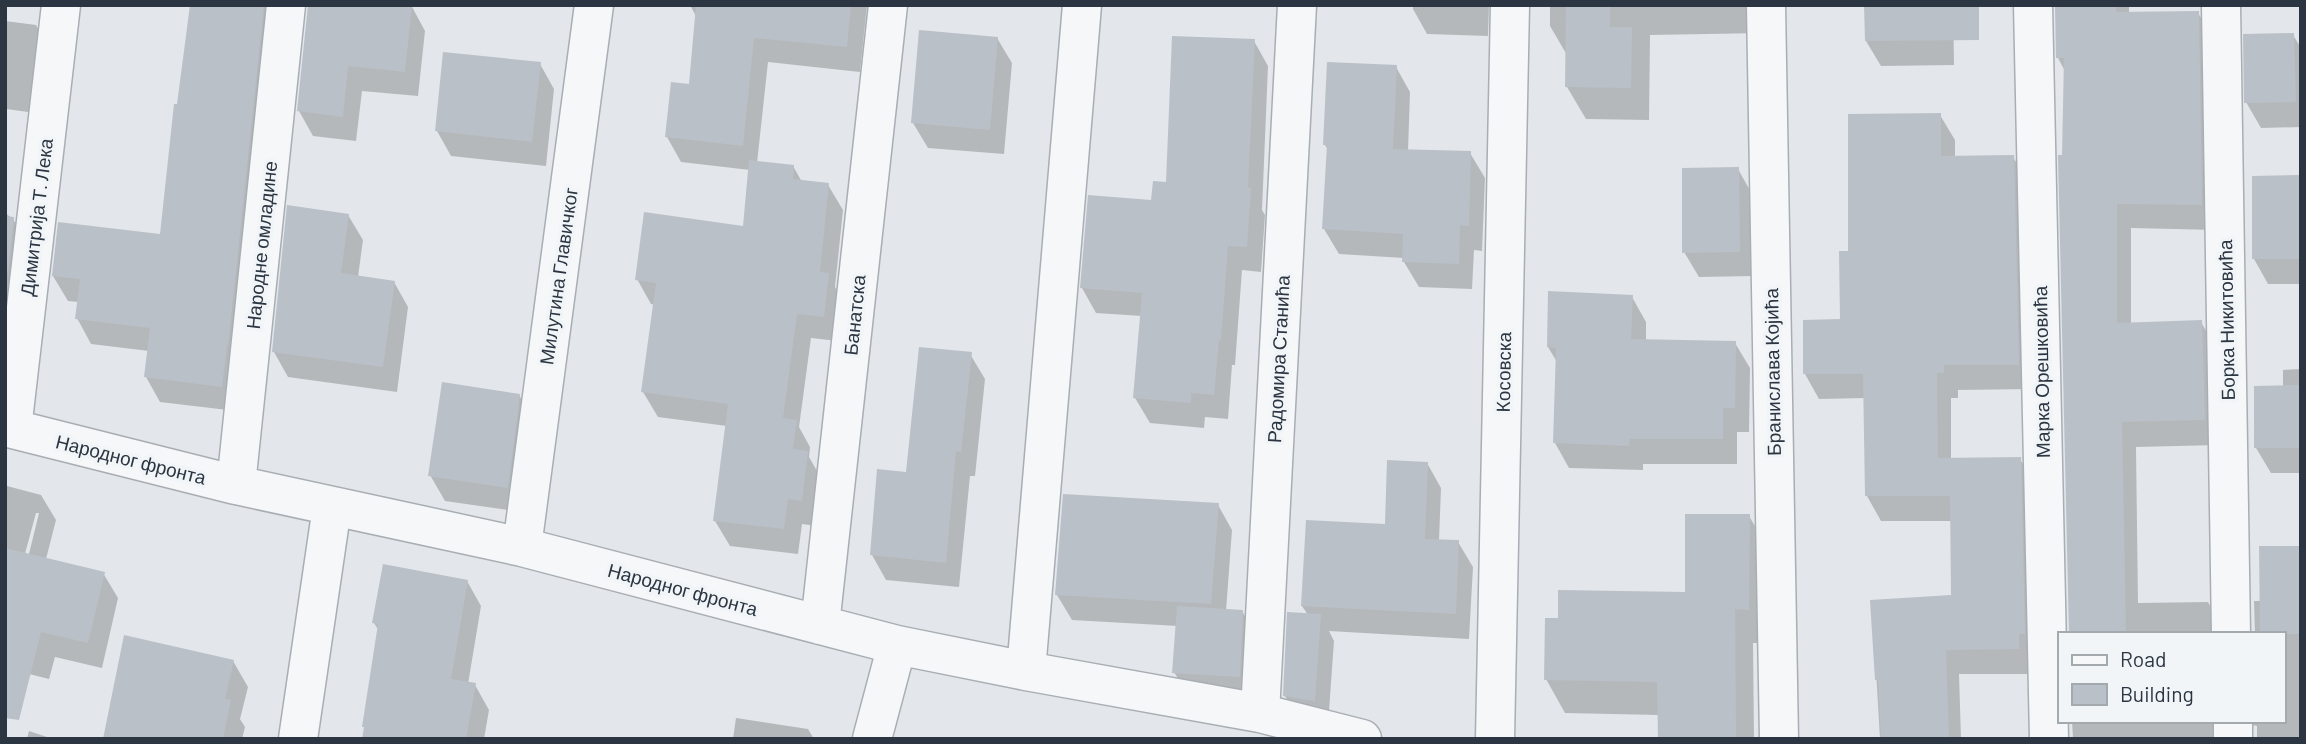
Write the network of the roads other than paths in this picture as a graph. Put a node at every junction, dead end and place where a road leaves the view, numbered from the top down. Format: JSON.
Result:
{"nodes":[{"id":1,"x":61,"y":5,"type":"edge"},
{"id":2,"x":286,"y":5,"type":"edge"},
{"id":3,"x":594,"y":5,"type":"edge"},
{"id":4,"x":888,"y":5,"type":"edge"},
{"id":5,"x":1082,"y":5,"type":"edge"},
{"id":6,"x":1297,"y":5,"type":"edge"},
{"id":7,"x":1510,"y":5,"type":"edge"},
{"id":8,"x":1766,"y":5,"type":"edge"},
{"id":9,"x":2033,"y":5,"type":"edge"},
{"id":10,"x":2221,"y":5,"type":"edge"},
{"id":11,"x":8,"y":428,"type":"edge"},
{"id":12,"x":236,"y":485,"type":"junction"},
{"id":13,"x":332,"y":507,"type":"junction"},
{"id":14,"x":522,"y":547,"type":"junction"},
{"id":15,"x":820,"y":625,"type":"junction"},
{"id":16,"x":2231,"y":632,"type":"edge"},
{"id":17,"x":897,"y":645,"type":"junction"},
{"id":18,"x":1026,"y":671,"type":"junction"},
{"id":19,"x":1260,"y":713,"type":"junction"},
{"id":20,"x":298,"y":739,"type":"edge"},
{"id":21,"x":872,"y":739,"type":"edge"},
{"id":22,"x":1362,"y":739,"type":"edge"},
{"id":23,"x":1495,"y":739,"type":"edge"},
{"id":24,"x":1779,"y":739,"type":"edge"},
{"id":25,"x":2049,"y":739,"type":"edge"}],
"edges":[{"from":1,"to":11,"type":"street","name":"Димитрија Т. Лека"},
{"from":2,"to":12,"type":"street","name":"Народне омладине"},
{"from":3,"to":14,"type":"street","name":"Милутина Главичког"},
{"from":4,"to":15,"type":"street","name":"Банатска"},
{"from":5,"to":18,"type":"street"},
{"from":6,"to":19,"type":"street","name":"Радомира Станића"},
{"from":7,"to":23,"type":"street","name":"Косовска"},
{"from":8,"to":24,"type":"street","name":"Бранислава Којића"},
{"from":9,"to":25,"type":"street","name":"Марка Орешковића"},
{"from":10,"to":16,"type":"street","name":"Борка Никитовића"},
{"from":11,"to":12,"type":"street","name":"Народног фронта"},
{"from":12,"to":13,"type":"street","name":"Народног фронта"},
{"from":13,"to":14,"type":"street","name":"Народног фронта"},
{"from":13,"to":20,"type":"street"},
{"from":14,"to":15,"type":"street","name":"Народног фронта"},
{"from":15,"to":17,"type":"street","name":"Народног фронта"},
{"from":17,"to":18,"type":"street","name":"Народног фронта"},
{"from":17,"to":21,"type":"street"},
{"from":18,"to":19,"type":"street","name":"Народног фронта"},
{"from":19,"to":22,"type":"street","name":"Народног фронта"}]}
